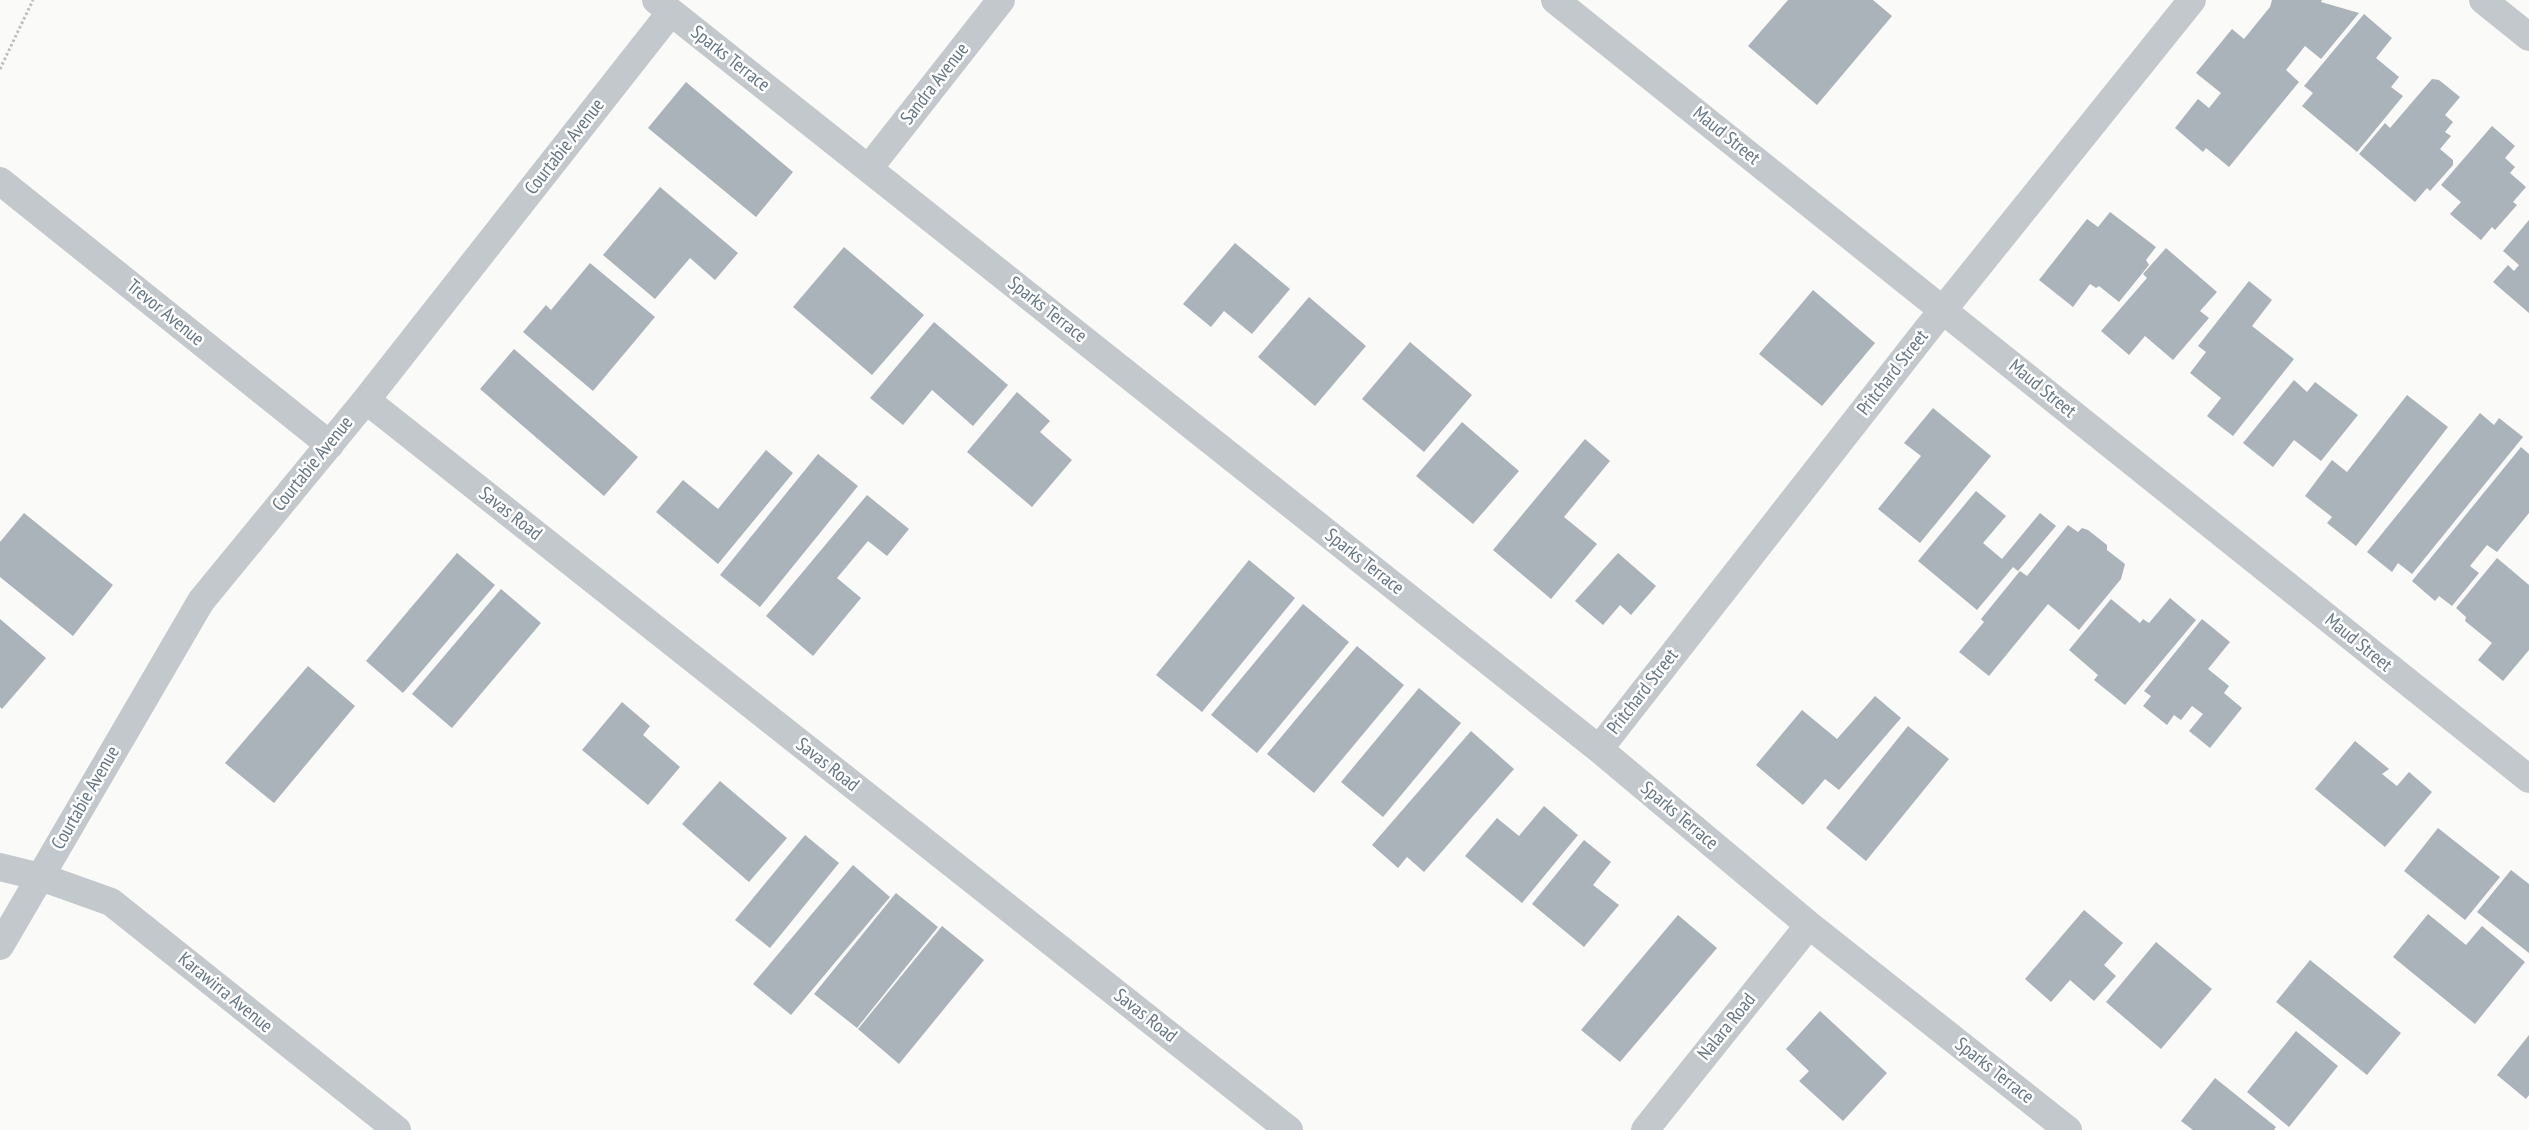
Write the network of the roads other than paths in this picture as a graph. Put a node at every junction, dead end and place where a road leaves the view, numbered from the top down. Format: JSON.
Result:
{"nodes":[{"id":1,"x":1001,"y":0,"type":"edge"},
{"id":2,"x":1555,"y":0,"type":"edge"},
{"id":3,"x":2192,"y":0,"type":"edge"},
{"id":4,"x":2483,"y":0,"type":"edge"},
{"id":5,"x":663,"y":6,"type":"edge"},
{"id":6,"x":2529,"y":37,"type":"edge"},
{"id":7,"x":869,"y":168,"type":"junction"},
{"id":8,"x":0,"y":181,"type":"edge"},
{"id":9,"x":1943,"y":310,"type":"junction"},
{"id":10,"x":366,"y":400,"type":"junction"},
{"id":11,"x":330,"y":445,"type":"junction"},
{"id":12,"x":1599,"y":749,"type":"junction"},
{"id":13,"x":2529,"y":779,"type":"edge"},
{"id":14,"x":0,"y":867,"type":"edge"},
{"id":15,"x":41,"y":877,"type":"junction"},
{"id":16,"x":1809,"y":925,"type":"junction"},
{"id":17,"x":0,"y":946,"type":"edge"},
{"id":18,"x":397,"y":1130,"type":"edge"},
{"id":19,"x":1289,"y":1130,"type":"edge"},
{"id":20,"x":1645,"y":1130,"type":"edge"},
{"id":21,"x":2068,"y":1130,"type":"edge"}],
"edges":[{"from":1,"to":7,"type":"street","name":"Sandra Avenue"},
{"from":2,"to":9,"type":"street","name":"Maud Street"},
{"from":3,"to":9,"type":"street","name":"Pritchard Street"},
{"from":4,"to":6,"type":"street"},
{"from":5,"to":7,"type":"street","name":"Sparks Terrace"},
{"from":5,"to":10,"type":"street","name":"Courtabie Avenue"},
{"from":7,"to":12,"type":"street","name":"Sparks Terrace"},
{"from":8,"to":11,"type":"street","name":"Trevor Avenue"},
{"from":9,"to":12,"type":"street","name":"Pritchard Street"},
{"from":9,"to":13,"type":"street","name":"Maud Street"},
{"from":10,"to":11,"type":"street","name":"Courtabie Avenue"},
{"from":10,"to":19,"type":"street","name":"Savas Road"},
{"from":11,"to":15,"type":"street","name":"Courtabie Avenue"},
{"from":12,"to":16,"type":"street","name":"Sparks Terrace"},
{"from":14,"to":15,"type":"street","name":"Karawirra Avenue"},
{"from":15,"to":17,"type":"street","name":"Courtabie Avenue"},
{"from":15,"to":18,"type":"street","name":"Karawirra Avenue"},
{"from":16,"to":20,"type":"street","name":"Nalara Road"},
{"from":16,"to":21,"type":"street","name":"Sparks Terrace"}]}
